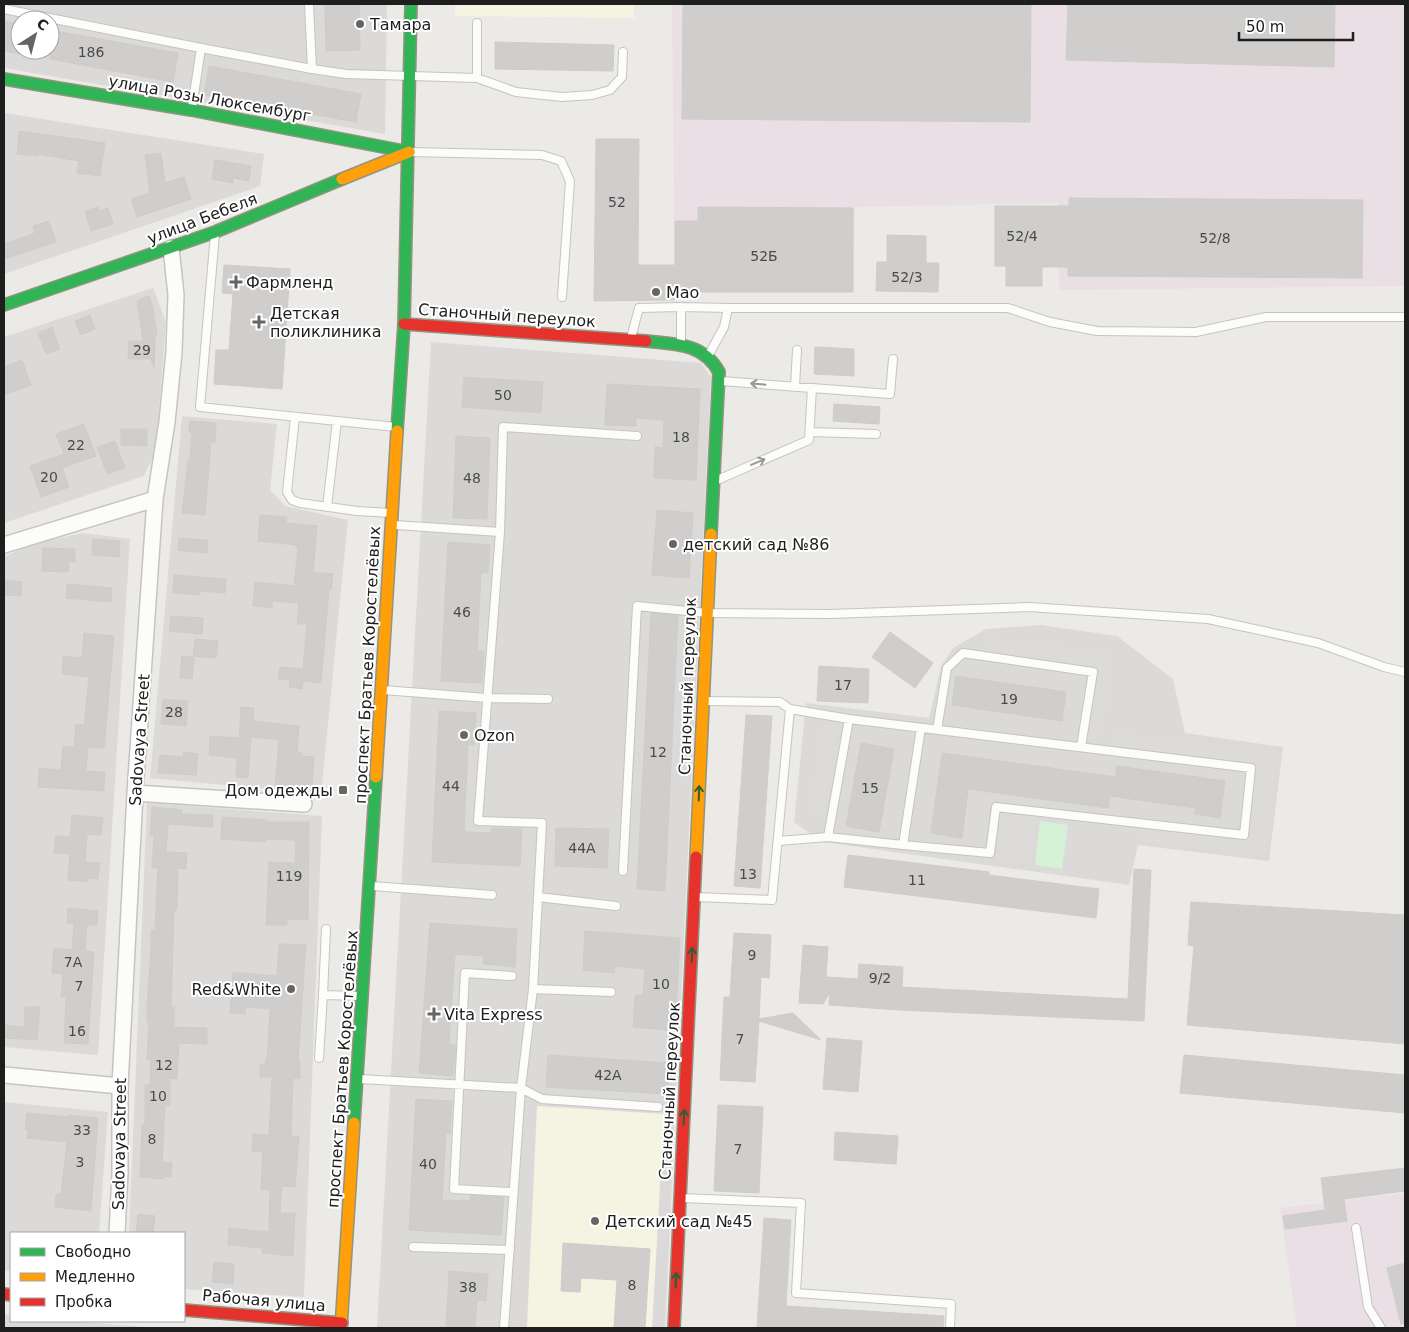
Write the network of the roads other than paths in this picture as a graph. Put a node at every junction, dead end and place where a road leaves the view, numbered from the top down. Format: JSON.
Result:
{"nodes":[{"id":1,"x":309,"y":4,"type":"edge"},
{"id":2,"x":411,"y":4,"type":"edge"},
{"id":3,"x":6,"y":8,"type":"edge"},
{"id":4,"x":477,"y":23,"type":"dead end"},
{"id":5,"x":201,"y":48,"type":"junction"},
{"id":6,"x":623,"y":52,"type":"dead end"},
{"id":7,"x":312,"y":69,"type":"junction"},
{"id":8,"x":410,"y":76,"type":"junction"},
{"id":9,"x":477,"y":78,"type":"junction"},
{"id":10,"x":4,"y":79,"type":"edge"},
{"id":11,"x":191,"y":110,"type":"junction"},
{"id":12,"x":409,"y":152,"type":"junction"},
{"id":13,"x":215,"y":232,"type":"junction"},
{"id":14,"x":171,"y":248,"type":"junction"},
{"id":15,"x":562,"y":296,"type":"dead end"},
{"id":16,"x":4,"y":305,"type":"edge"},
{"id":17,"x":682,"y":307,"type":"junction"},
{"id":18,"x":728,"y":308,"type":"junction"},
{"id":19,"x":1405,"y":317,"type":"edge"},
{"id":20,"x":404,"y":324,"type":"junction"},
{"id":21,"x":631,"y":340,"type":"junction"},
{"id":22,"x":681,"y":344,"type":"junction"},
{"id":23,"x":797,"y":350,"type":"dead end"},
{"id":24,"x":708,"y":356,"type":"junction"},
{"id":25,"x":893,"y":359,"type":"dead end"},
{"id":26,"x":718,"y":380,"type":"junction"},
{"id":27,"x":795,"y":387,"type":"junction"},
{"id":28,"x":812,"y":388,"type":"junction"},
{"id":29,"x":294,"y":417,"type":"junction"},
{"id":30,"x":337,"y":421,"type":"junction"},
{"id":31,"x":397,"y":427,"type":"junction"},
{"id":32,"x":810,"y":432,"type":"junction"},
{"id":33,"x":876,"y":434,"type":"dead end"},
{"id":34,"x":637,"y":436,"type":"dead end"},
{"id":35,"x":713,"y":482,"type":"junction"},
{"id":36,"x":155,"y":499,"type":"junction"},
{"id":37,"x":327,"y":507,"type":"junction"},
{"id":38,"x":392,"y":518,"type":"junction"},
{"id":39,"x":500,"y":532,"type":"junction"},
{"id":40,"x":4,"y":546,"type":"edge"},
{"id":41,"x":707,"y":613,"type":"junction"},
{"id":42,"x":1405,"y":672,"type":"edge"},
{"id":43,"x":382,"y":690,"type":"junction"},
{"id":44,"x":487,"y":698,"type":"junction"},
{"id":45,"x":548,"y":699,"type":"dead end"},
{"id":46,"x":703,"y":700,"type":"junction"},
{"id":47,"x":790,"y":710,"type":"junction"},
{"id":48,"x":849,"y":719,"type":"junction"},
{"id":49,"x":922,"y":728,"type":"junction"},
{"id":50,"x":937,"y":730,"type":"junction"},
{"id":51,"x":1081,"y":747,"type":"junction"},
{"id":52,"x":135,"y":793,"type":"junction"},
{"id":53,"x":304,"y":804,"type":"dead end"},
{"id":54,"x":828,"y":838,"type":"junction"},
{"id":55,"x":778,"y":841,"type":"junction"},
{"id":56,"x":903,"y":845,"type":"junction"},
{"id":57,"x":623,"y":871,"type":"dead end"},
{"id":58,"x":370,"y":885,"type":"junction"},
{"id":59,"x":492,"y":894,"type":"dead end"},
{"id":60,"x":538,"y":897,"type":"junction"},
{"id":61,"x":695,"y":897,"type":"junction"},
{"id":62,"x":616,"y":906,"type":"dead end"},
{"id":63,"x":326,"y":929,"type":"dead end"},
{"id":64,"x":512,"y":976,"type":"dead end"},
{"id":65,"x":533,"y":989,"type":"junction"},
{"id":66,"x":611,"y":992,"type":"dead end"},
{"id":67,"x":323,"y":995,"type":"junction"},
{"id":68,"x":363,"y":996,"type":"junction"},
{"id":69,"x":319,"y":1058,"type":"dead end"},
{"id":70,"x":4,"y":1074,"type":"edge"},
{"id":71,"x":358,"y":1079,"type":"junction"},
{"id":72,"x":120,"y":1086,"type":"junction"},
{"id":73,"x":459,"y":1086,"type":"junction"},
{"id":74,"x":521,"y":1088,"type":"junction"},
{"id":75,"x":658,"y":1107,"type":"dead end"},
{"id":76,"x":512,"y":1192,"type":"junction"},
{"id":77,"x":680,"y":1198,"type":"junction"},
{"id":78,"x":1356,"y":1228,"type":"dead end"},
{"id":79,"x":118,"y":1232,"type":"edge"},
{"id":80,"x":413,"y":1247,"type":"dead end"},
{"id":81,"x":510,"y":1250,"type":"junction"},
{"id":82,"x":185,"y":1310,"type":"edge"},
{"id":83,"x":342,"y":1326,"type":"edge"},
{"id":84,"x":504,"y":1328,"type":"edge"},
{"id":85,"x":674,"y":1328,"type":"edge"},
{"id":86,"x":950,"y":1328,"type":"edge"},
{"id":87,"x":1381,"y":1328,"type":"edge"}],
"edges":[{"from":1,"to":7,"type":"lane"},
{"from":2,"to":8,"type":"main road","name":"проспект Братьев Коростелёвых"},
{"from":3,"to":5,"type":"lane"},
{"from":4,"to":9,"type":"lane"},
{"from":5,"to":7,"type":"lane"},
{"from":5,"to":11,"type":"lane"},
{"from":6,"to":9,"type":"lane"},
{"from":7,"to":8,"type":"lane"},
{"from":8,"to":9,"type":"lane"},
{"from":8,"to":12,"type":"main road","name":"проспект Братьев Коростелёвых"},
{"from":10,"to":11,"type":"main road","name":"улица Розы Люксембург"},
{"from":11,"to":12,"type":"main road","name":"улица Розы Люксембург"},
{"from":12,"to":13,"type":"main road","name":"улица Бебеля"},
{"from":12,"to":15,"type":"lane"},
{"from":12,"to":20,"type":"main road","name":"проспект Братьев Коростелёвых"},
{"from":13,"to":14,"type":"main road","name":"улица Бебеля"},
{"from":13,"to":29,"type":"lane"},
{"from":14,"to":16,"type":"main road","name":"улица Бебеля"},
{"from":14,"to":36,"type":"street","name":"Sadovaya Street"},
{"from":17,"to":18,"type":"lane"},
{"from":17,"to":21,"type":"lane"},
{"from":17,"to":22,"type":"lane"},
{"from":18,"to":19,"type":"lane"},
{"from":18,"to":24,"type":"lane"},
{"from":20,"to":21,"type":"main road","name":"Станочный переулок"},
{"from":20,"to":31,"type":"main road","name":"проспект Братьев Коростелёвых"},
{"from":21,"to":22,"type":"main road","name":"Станочный переулок"},
{"from":22,"to":24,"type":"main road","name":"Станочный переулок"},
{"from":23,"to":27,"type":"lane"},
{"from":24,"to":26,"type":"main road","name":"Станочный переулок"},
{"from":25,"to":28,"type":"lane"},
{"from":27,"to":26,"type":"lane","one_way":true},
{"from":26,"to":35,"type":"main road","name":"Станочный переулок"},
{"from":27,"to":28,"type":"lane"},
{"from":28,"to":32,"type":"lane"},
{"from":29,"to":30,"type":"lane"},
{"from":29,"to":37,"type":"lane"},
{"from":30,"to":31,"type":"lane"},
{"from":30,"to":37,"type":"lane"},
{"from":31,"to":38,"type":"main road","name":"проспект Братьев Коростелёвых"},
{"from":32,"to":33,"type":"lane"},
{"from":35,"to":32,"type":"lane","one_way":true},
{"from":34,"to":39,"type":"lane"},
{"from":35,"to":41,"type":"main road","name":"Станочный переулок"},
{"from":36,"to":40,"type":"street"},
{"from":36,"to":52,"type":"street","name":"Sadovaya Street"},
{"from":37,"to":38,"type":"lane"},
{"from":38,"to":39,"type":"lane"},
{"from":38,"to":43,"type":"main road","name":"проспект Братьев Коростелёвых"},
{"from":39,"to":44,"type":"lane"},
{"from":41,"to":42,"type":"lane"},
{"from":41,"to":46,"type":"main road","name":"Станочный переулок"},
{"from":41,"to":57,"type":"lane"},
{"from":43,"to":44,"type":"lane"},
{"from":43,"to":58,"type":"main road","name":"проспект Братьев Коростелёвых"},
{"from":44,"to":45,"type":"lane"},
{"from":44,"to":60,"type":"lane"},
{"from":46,"to":47,"type":"lane"},
{"from":61,"to":46,"type":"main road","name":"Станочный переулок","one_way":true},
{"from":47,"to":48,"type":"lane"},
{"from":47,"to":55,"type":"lane"},
{"from":48,"to":49,"type":"lane"},
{"from":48,"to":54,"type":"lane"},
{"from":49,"to":50,"type":"lane"},
{"from":49,"to":56,"type":"lane"},
{"from":50,"to":51,"type":"lane"},
{"from":50,"to":51,"type":"lane"},
{"from":51,"to":56,"type":"lane"},
{"from":52,"to":53,"type":"street"},
{"from":52,"to":72,"type":"street","name":"Sadovaya Street"},
{"from":54,"to":55,"type":"lane"},
{"from":54,"to":56,"type":"lane"},
{"from":55,"to":61,"type":"lane"},
{"from":58,"to":59,"type":"lane"},
{"from":58,"to":68,"type":"main road","name":"проспект Братьев Коростелёвых"},
{"from":60,"to":62,"type":"lane"},
{"from":60,"to":65,"type":"lane"},
{"from":77,"to":61,"type":"main road","name":"Станочный переулок","one_way":true},
{"from":63,"to":67,"type":"lane"},
{"from":64,"to":73,"type":"lane"},
{"from":65,"to":66,"type":"lane"},
{"from":65,"to":74,"type":"lane"},
{"from":67,"to":68,"type":"lane"},
{"from":67,"to":69,"type":"lane"},
{"from":68,"to":71,"type":"main road","name":"проспект Братьев Коростелёвых"},
{"from":70,"to":72,"type":"street"},
{"from":71,"to":73,"type":"lane"},
{"from":71,"to":83,"type":"main road","name":"проспект Братьев Коростелёвых"},
{"from":72,"to":79,"type":"street","name":"Sadovaya Street"},
{"from":73,"to":74,"type":"lane"},
{"from":73,"to":76,"type":"lane"},
{"from":74,"to":75,"type":"lane"},
{"from":74,"to":76,"type":"lane"},
{"from":76,"to":81,"type":"lane"},
{"from":85,"to":77,"type":"main road","name":"Станочный переулок","one_way":true},
{"from":77,"to":86,"type":"lane"},
{"from":78,"to":87,"type":"lane"},
{"from":80,"to":81,"type":"lane"},
{"from":81,"to":84,"type":"lane"},
{"from":82,"to":83,"type":"main road","name":"Рабочая улица"}]}
